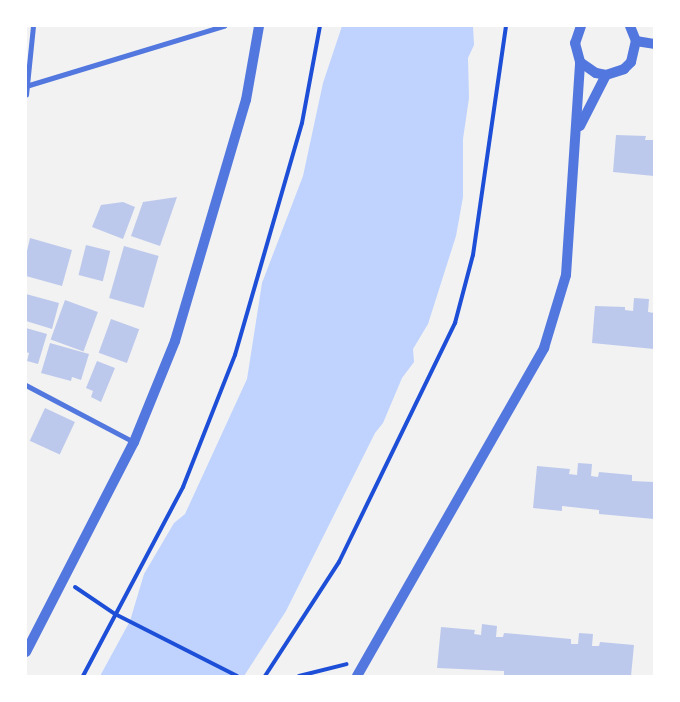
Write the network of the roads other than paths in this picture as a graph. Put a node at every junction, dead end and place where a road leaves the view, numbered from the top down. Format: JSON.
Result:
{"nodes":[{"id":1,"x":33,"y":26,"type":"edge"},
{"id":2,"x":224,"y":26,"type":"edge"},
{"id":3,"x":259,"y":26,"type":"edge"},
{"id":4,"x":581,"y":26,"type":"edge"},
{"id":5,"x":630,"y":26,"type":"edge"},
{"id":6,"x":636,"y":41,"type":"junction"},
{"id":7,"x":654,"y":44,"type":"edge"},
{"id":8,"x":580,"y":62,"type":"junction"},
{"id":9,"x":606,"y":75,"type":"junction"},
{"id":10,"x":26,"y":86,"type":"edge"},
{"id":11,"x":26,"y":95,"type":"edge"},
{"id":12,"x":577,"y":132,"type":"junction"},
{"id":13,"x":26,"y":385,"type":"edge"},
{"id":14,"x":134,"y":442,"type":"junction"},
{"id":15,"x":26,"y":652,"type":"edge"},
{"id":16,"x":357,"y":676,"type":"edge"}],
"edges":[{"from":1,"to":10,"type":"lane"},
{"from":2,"to":10,"type":"lane"},
{"from":3,"to":14,"type":"street"},
{"from":4,"to":8,"type":"street"},
{"from":5,"to":6,"type":"street"},
{"from":6,"to":7,"type":"street"},
{"from":6,"to":9,"type":"street"},
{"from":8,"to":9,"type":"street"},
{"from":8,"to":12,"type":"street"},
{"from":9,"to":12,"type":"street"},
{"from":10,"to":11,"type":"lane"},
{"from":12,"to":16,"type":"street"},
{"from":13,"to":14,"type":"lane"},
{"from":14,"to":15,"type":"street"}]}
